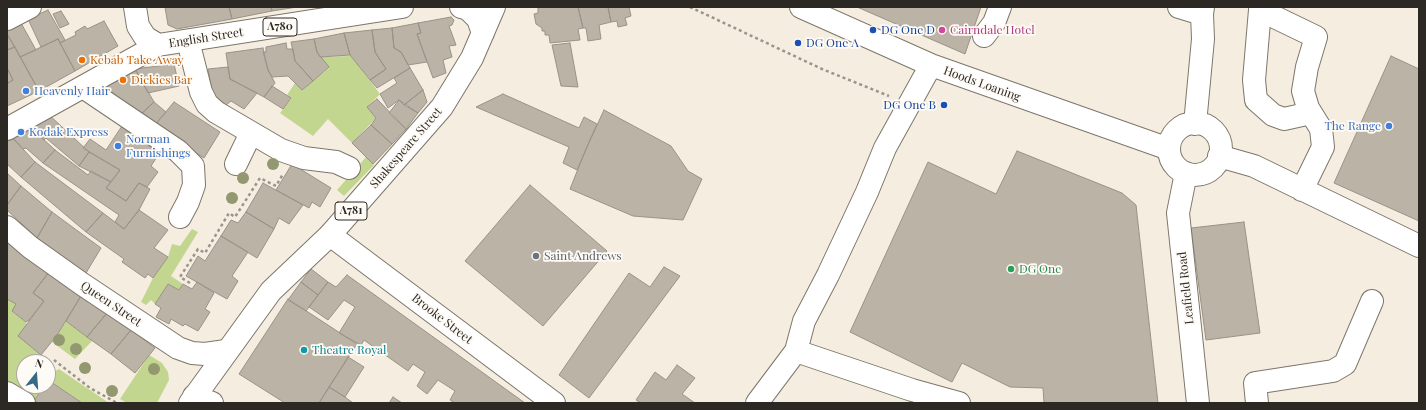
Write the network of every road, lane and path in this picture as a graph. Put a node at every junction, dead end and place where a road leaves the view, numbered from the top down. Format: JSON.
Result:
{"nodes":[{"id":1,"x":30,"y":7,"type":"edge"},
{"id":2,"x":135,"y":7,"type":"edge"},
{"id":3,"x":402,"y":7,"type":"edge"},
{"id":4,"x":461,"y":7,"type":"edge"},
{"id":5,"x":494,"y":7,"type":"edge"},
{"id":6,"x":690,"y":7,"type":"edge"},
{"id":7,"x":801,"y":7,"type":"edge"},
{"id":8,"x":1000,"y":7,"type":"edge"},
{"id":9,"x":1179,"y":7,"type":"edge"},
{"id":10,"x":380,"y":9,"type":"edge"},
{"id":11,"x":1202,"y":10,"type":"edge"},
{"id":12,"x":7,"y":19,"type":"edge"},
{"id":13,"x":483,"y":33,"type":"junction"},
{"id":14,"x":984,"y":36,"type":"dead end"},
{"id":15,"x":188,"y":42,"type":"junction"},
{"id":16,"x":158,"y":45,"type":"junction"},
{"id":17,"x":931,"y":65,"type":"junction"},
{"id":18,"x":83,"y":87,"type":"junction"},
{"id":19,"x":910,"y":104,"type":"junction"},
{"id":20,"x":1311,"y":113,"type":"junction"},
{"id":21,"x":1195,"y":124,"type":"junction"},
{"id":22,"x":7,"y":130,"type":"edge"},
{"id":23,"x":251,"y":133,"type":"junction"},
{"id":24,"x":1169,"y":148,"type":"junction"},
{"id":25,"x":294,"y":154,"type":"junction"},
{"id":26,"x":1219,"y":156,"type":"junction"},
{"id":27,"x":236,"y":164,"type":"dead end"},
{"id":28,"x":349,"y":168,"type":"dead end"},
{"id":29,"x":1186,"y":174,"type":"junction"},
{"id":30,"x":1302,"y":190,"type":"junction"},
{"id":31,"x":180,"y":218,"type":"dead end"},
{"id":32,"x":7,"y":227,"type":"edge"},
{"id":33,"x":330,"y":235,"type":"junction"},
{"id":34,"x":1419,"y":246,"type":"edge"},
{"id":35,"x":190,"y":283,"type":"dead end"},
{"id":36,"x":1372,"y":301,"type":"dead end"},
{"id":37,"x":226,"y":351,"type":"junction"},
{"id":38,"x":796,"y":351,"type":"junction"},
{"id":39,"x":56,"y":362,"type":"edge"},
{"id":40,"x":7,"y":393,"type":"edge"},
{"id":41,"x":199,"y":401,"type":"edge"},
{"id":42,"x":24,"y":403,"type":"edge"},
{"id":43,"x":117,"y":403,"type":"edge"},
{"id":44,"x":554,"y":403,"type":"edge"},
{"id":45,"x":757,"y":403,"type":"edge"},
{"id":46,"x":959,"y":403,"type":"edge"},
{"id":47,"x":1198,"y":403,"type":"edge"},
{"id":48,"x":1257,"y":403,"type":"edge"}],
"edges":[{"from":1,"to":12,"type":"street"},
{"from":2,"to":16,"type":"street"},
{"from":3,"to":10,"type":"street","name":"English Street","number":"A780"},
{"from":4,"to":13,"type":"street"},
{"from":5,"to":13,"type":"street","name":"Shakespeare Street","number":"A781"},
{"from":6,"to":19,"type":"path"},
{"from":7,"to":17,"type":"street","name":"Hoods Loaning"},
{"from":8,"to":14,"type":"street"},
{"from":9,"to":11,"type":"street"},
{"from":10,"to":15,"type":"street","name":"English Street","number":"A780"},
{"from":11,"to":21,"type":"street"},
{"from":13,"to":33,"type":"street","name":"Shakespeare Street","number":"A781"},
{"from":15,"to":16,"type":"street","name":"English Street","number":"A780"},
{"from":15,"to":23,"type":"street"},
{"from":16,"to":18,"type":"street","name":"English Street"},
{"from":17,"to":19,"type":"street"},
{"from":17,"to":24,"type":"street","name":"Hoods Loaning"},
{"from":18,"to":22,"type":"street","name":"English Street"},
{"from":18,"to":31,"type":"street"},
{"from":19,"to":38,"type":"street"},
{"from":20,"to":20,"type":"street"},
{"from":20,"to":30,"type":"street"},
{"from":21,"to":24,"type":"street"},
{"from":21,"to":26,"type":"street"},
{"from":23,"to":25,"type":"street"},
{"from":23,"to":27,"type":"street"},
{"from":24,"to":29,"type":"street"},
{"from":25,"to":28,"type":"street"},
{"from":25,"to":35,"type":"path"},
{"from":26,"to":29,"type":"street"},
{"from":26,"to":30,"type":"street"},
{"from":29,"to":47,"type":"street","name":"Leafield Road"},
{"from":30,"to":34,"type":"street"},
{"from":32,"to":37,"type":"street","name":"Queen Street"},
{"from":33,"to":37,"type":"street","name":"Shakespeare Street","number":"A781"},
{"from":33,"to":44,"type":"street","name":"Brooke Street"},
{"from":36,"to":48,"type":"street"},
{"from":37,"to":41,"type":"street","name":"Shakespeare Street","number":"A781"},
{"from":38,"to":45,"type":"street"},
{"from":38,"to":46,"type":"street"},
{"from":39,"to":43,"type":"path"},
{"from":40,"to":42,"type":"street"}]}
